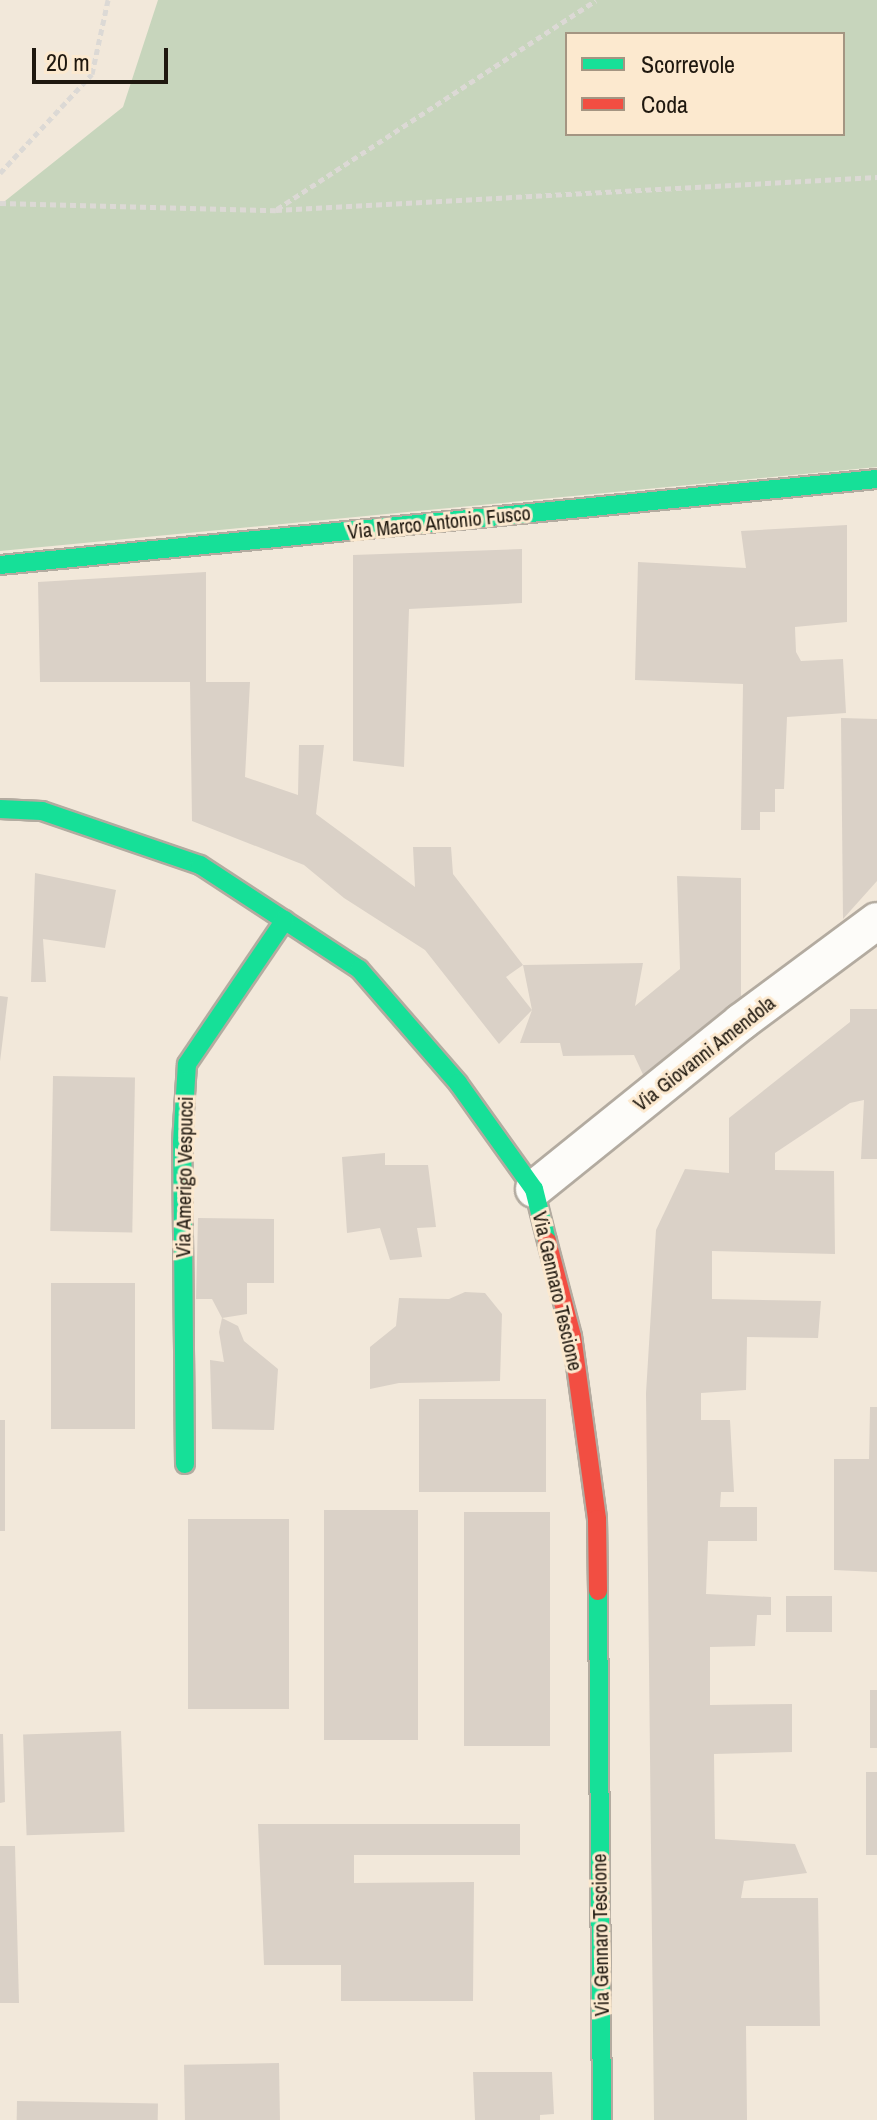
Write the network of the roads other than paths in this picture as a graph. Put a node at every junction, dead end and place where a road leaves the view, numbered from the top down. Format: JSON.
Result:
{"nodes":[{"id":1,"x":877,"y":479,"type":"edge"},
{"id":2,"x":0,"y":565,"type":"edge"},
{"id":3,"x":0,"y":809,"type":"edge"},
{"id":4,"x":285,"y":920,"type":"junction"},
{"id":5,"x":877,"y":921,"type":"edge"},
{"id":6,"x":534,"y":1189,"type":"junction"},
{"id":7,"x":185,"y":1464,"type":"dead end"},
{"id":8,"x":602,"y":2120,"type":"edge"}],
"edges":[{"from":1,"to":2,"type":"street","name":"Via Marco Antonio Fusco"},
{"from":3,"to":4,"type":"street","name":"Via Gennaro Tescione"},
{"from":4,"to":6,"type":"street","name":"Via Gennaro Tescione"},
{"from":4,"to":7,"type":"street","name":"Via Amerigo Vespucci"},
{"from":5,"to":6,"type":"street","name":"Via Giovanni Amendola"},
{"from":6,"to":8,"type":"street","name":"Via Gennaro Tescione"}]}
